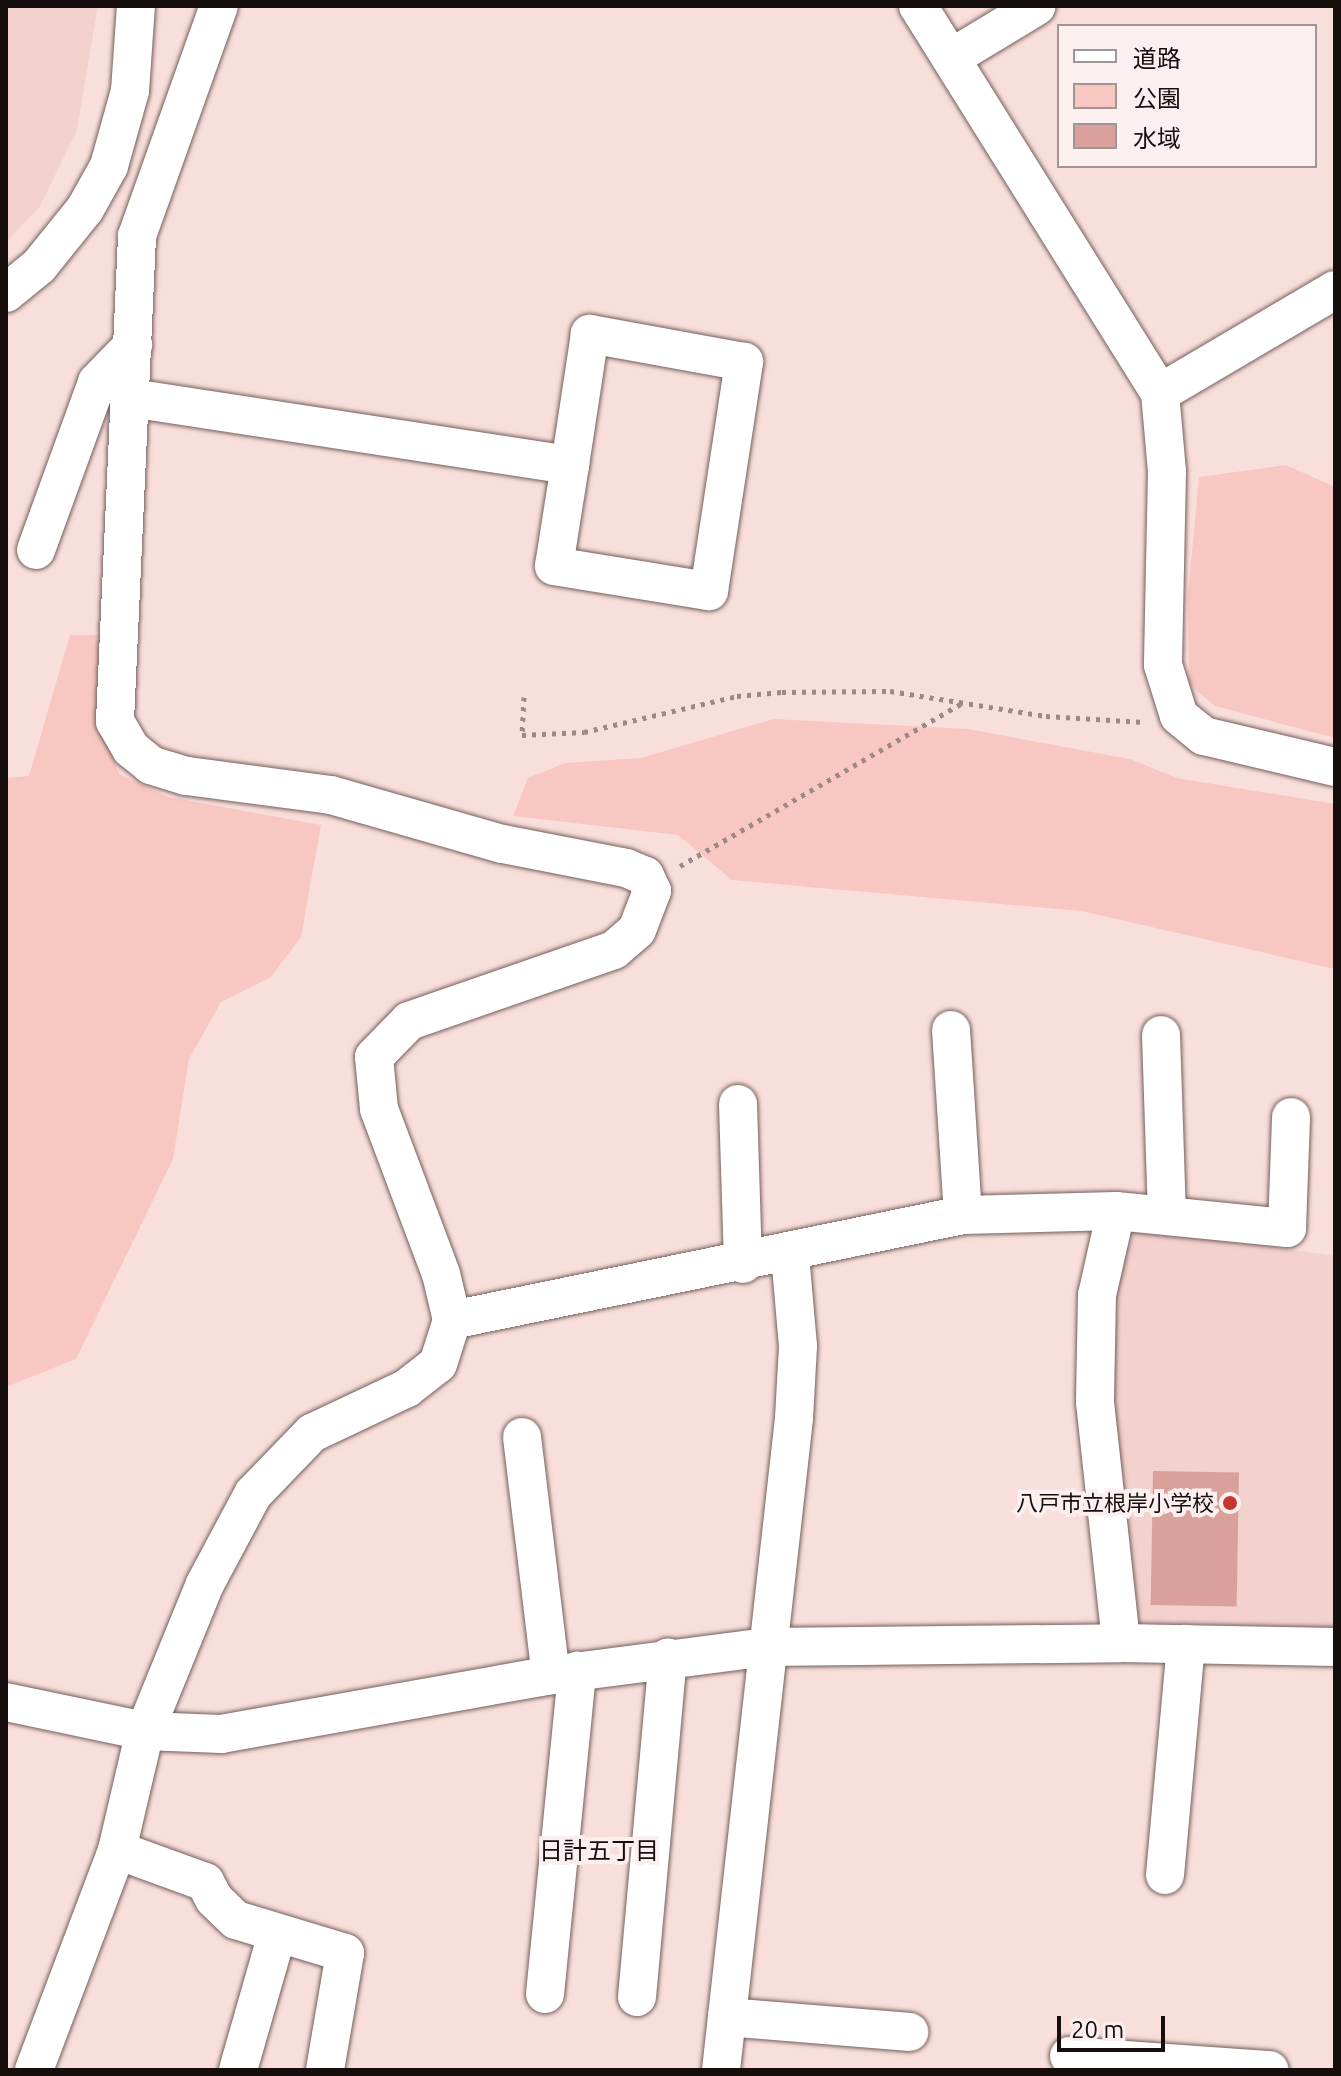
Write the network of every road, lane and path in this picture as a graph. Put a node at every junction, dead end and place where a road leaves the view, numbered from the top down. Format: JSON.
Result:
{"nodes":[{"id":1,"x":136,"y":6,"type":"edge"},
{"id":2,"x":219,"y":6,"type":"edge"},
{"id":3,"x":918,"y":6,"type":"edge"},
{"id":4,"x":1037,"y":6,"type":"edge"},
{"id":5,"x":951,"y":58,"type":"junction"},
{"id":6,"x":109,"y":166,"type":"junction"},
{"id":7,"x":151,"y":196,"type":"junction"},
{"id":8,"x":1335,"y":290,"type":"edge"},
{"id":9,"x":6,"y":293,"type":"edge"},
{"id":10,"x":133,"y":345,"type":"junction"},
{"id":11,"x":1160,"y":393,"type":"junction"},
{"id":12,"x":131,"y":398,"type":"junction"},
{"id":13,"x":570,"y":465,"type":"junction"},
{"id":14,"x":36,"y":550,"type":"dead end"},
{"id":15,"x":524,"y":697,"type":"dead end"},
{"id":16,"x":967,"y":701,"type":"junction"},
{"id":17,"x":1179,"y":716,"type":"junction"},
{"id":18,"x":1335,"y":767,"type":"edge"},
{"id":19,"x":648,"y":884,"type":"junction"},
{"id":20,"x":951,"y":1030,"type":"dead end"},
{"id":21,"x":1161,"y":1035,"type":"dead end"},
{"id":22,"x":738,"y":1104,"type":"dead end"},
{"id":23,"x":1291,"y":1117,"type":"dead end"},
{"id":24,"x":1116,"y":1211,"type":"junction"},
{"id":25,"x":1167,"y":1213,"type":"junction"},
{"id":26,"x":963,"y":1215,"type":"junction"},
{"id":27,"x":790,"y":1254,"type":"junction"},
{"id":28,"x":743,"y":1264,"type":"junction"},
{"id":29,"x":452,"y":1320,"type":"junction"},
{"id":30,"x":522,"y":1437,"type":"dead end"},
{"id":31,"x":1121,"y":1643,"type":"junction"},
{"id":32,"x":1186,"y":1644,"type":"junction"},
{"id":33,"x":766,"y":1647,"type":"junction"},
{"id":34,"x":1335,"y":1647,"type":"edge"},
{"id":35,"x":668,"y":1657,"type":"junction"},
{"id":36,"x":564,"y":1673,"type":"junction"},
{"id":37,"x":6,"y":1702,"type":"edge"},
{"id":38,"x":145,"y":1731,"type":"junction"},
{"id":39,"x":117,"y":1850,"type":"junction"},
{"id":40,"x":1165,"y":1875,"type":"dead end"},
{"id":41,"x":277,"y":1934,"type":"junction"},
{"id":42,"x":545,"y":1994,"type":"dead end"},
{"id":43,"x":637,"y":1997,"type":"dead end"},
{"id":44,"x":727,"y":2017,"type":"junction"},
{"id":45,"x":909,"y":2032,"type":"dead end"},
{"id":46,"x":1069,"y":2056,"type":"dead end"},
{"id":47,"x":34,"y":2070,"type":"edge"},
{"id":48,"x":238,"y":2070,"type":"edge"},
{"id":49,"x":325,"y":2070,"type":"edge"},
{"id":50,"x":721,"y":2070,"type":"edge"},
{"id":51,"x":1270,"y":2070,"type":"edge"}],
"edges":[{"from":1,"to":6,"type":"street"},
{"from":2,"to":7,"type":"street"},
{"from":3,"to":5,"type":"street"},
{"from":4,"to":5,"type":"street"},
{"from":5,"to":11,"type":"street"},
{"from":6,"to":7,"type":"street"},
{"from":6,"to":9,"type":"street"},
{"from":7,"to":10,"type":"street"},
{"from":8,"to":11,"type":"street"},
{"from":10,"to":12,"type":"street"},
{"from":10,"to":14,"type":"street"},
{"from":11,"to":17,"type":"street"},
{"from":12,"to":13,"type":"street"},
{"from":12,"to":19,"type":"street"},
{"from":13,"to":13,"type":"street"},
{"from":15,"to":16,"type":"path"},
{"from":16,"to":17,"type":"path"},
{"from":16,"to":19,"type":"path"},
{"from":17,"to":18,"type":"street"},
{"from":19,"to":29,"type":"street"},
{"from":20,"to":26,"type":"street"},
{"from":21,"to":25,"type":"street"},
{"from":22,"to":28,"type":"street"},
{"from":23,"to":25,"type":"street"},
{"from":24,"to":25,"type":"street"},
{"from":24,"to":26,"type":"street"},
{"from":24,"to":31,"type":"street"},
{"from":26,"to":27,"type":"street"},
{"from":27,"to":28,"type":"street"},
{"from":27,"to":33,"type":"street"},
{"from":28,"to":29,"type":"street"},
{"from":29,"to":38,"type":"street"},
{"from":30,"to":36,"type":"street"},
{"from":31,"to":32,"type":"street"},
{"from":31,"to":33,"type":"street"},
{"from":32,"to":34,"type":"street"},
{"from":32,"to":40,"type":"street"},
{"from":33,"to":35,"type":"street"},
{"from":33,"to":44,"type":"street"},
{"from":35,"to":36,"type":"street"},
{"from":35,"to":43,"type":"street"},
{"from":36,"to":38,"type":"street"},
{"from":36,"to":42,"type":"street"},
{"from":37,"to":38,"type":"street"},
{"from":38,"to":39,"type":"street"},
{"from":39,"to":41,"type":"street"},
{"from":39,"to":47,"type":"street"},
{"from":41,"to":48,"type":"street"},
{"from":41,"to":49,"type":"street"},
{"from":44,"to":45,"type":"street"},
{"from":44,"to":50,"type":"street"},
{"from":46,"to":51,"type":"street"}]}
